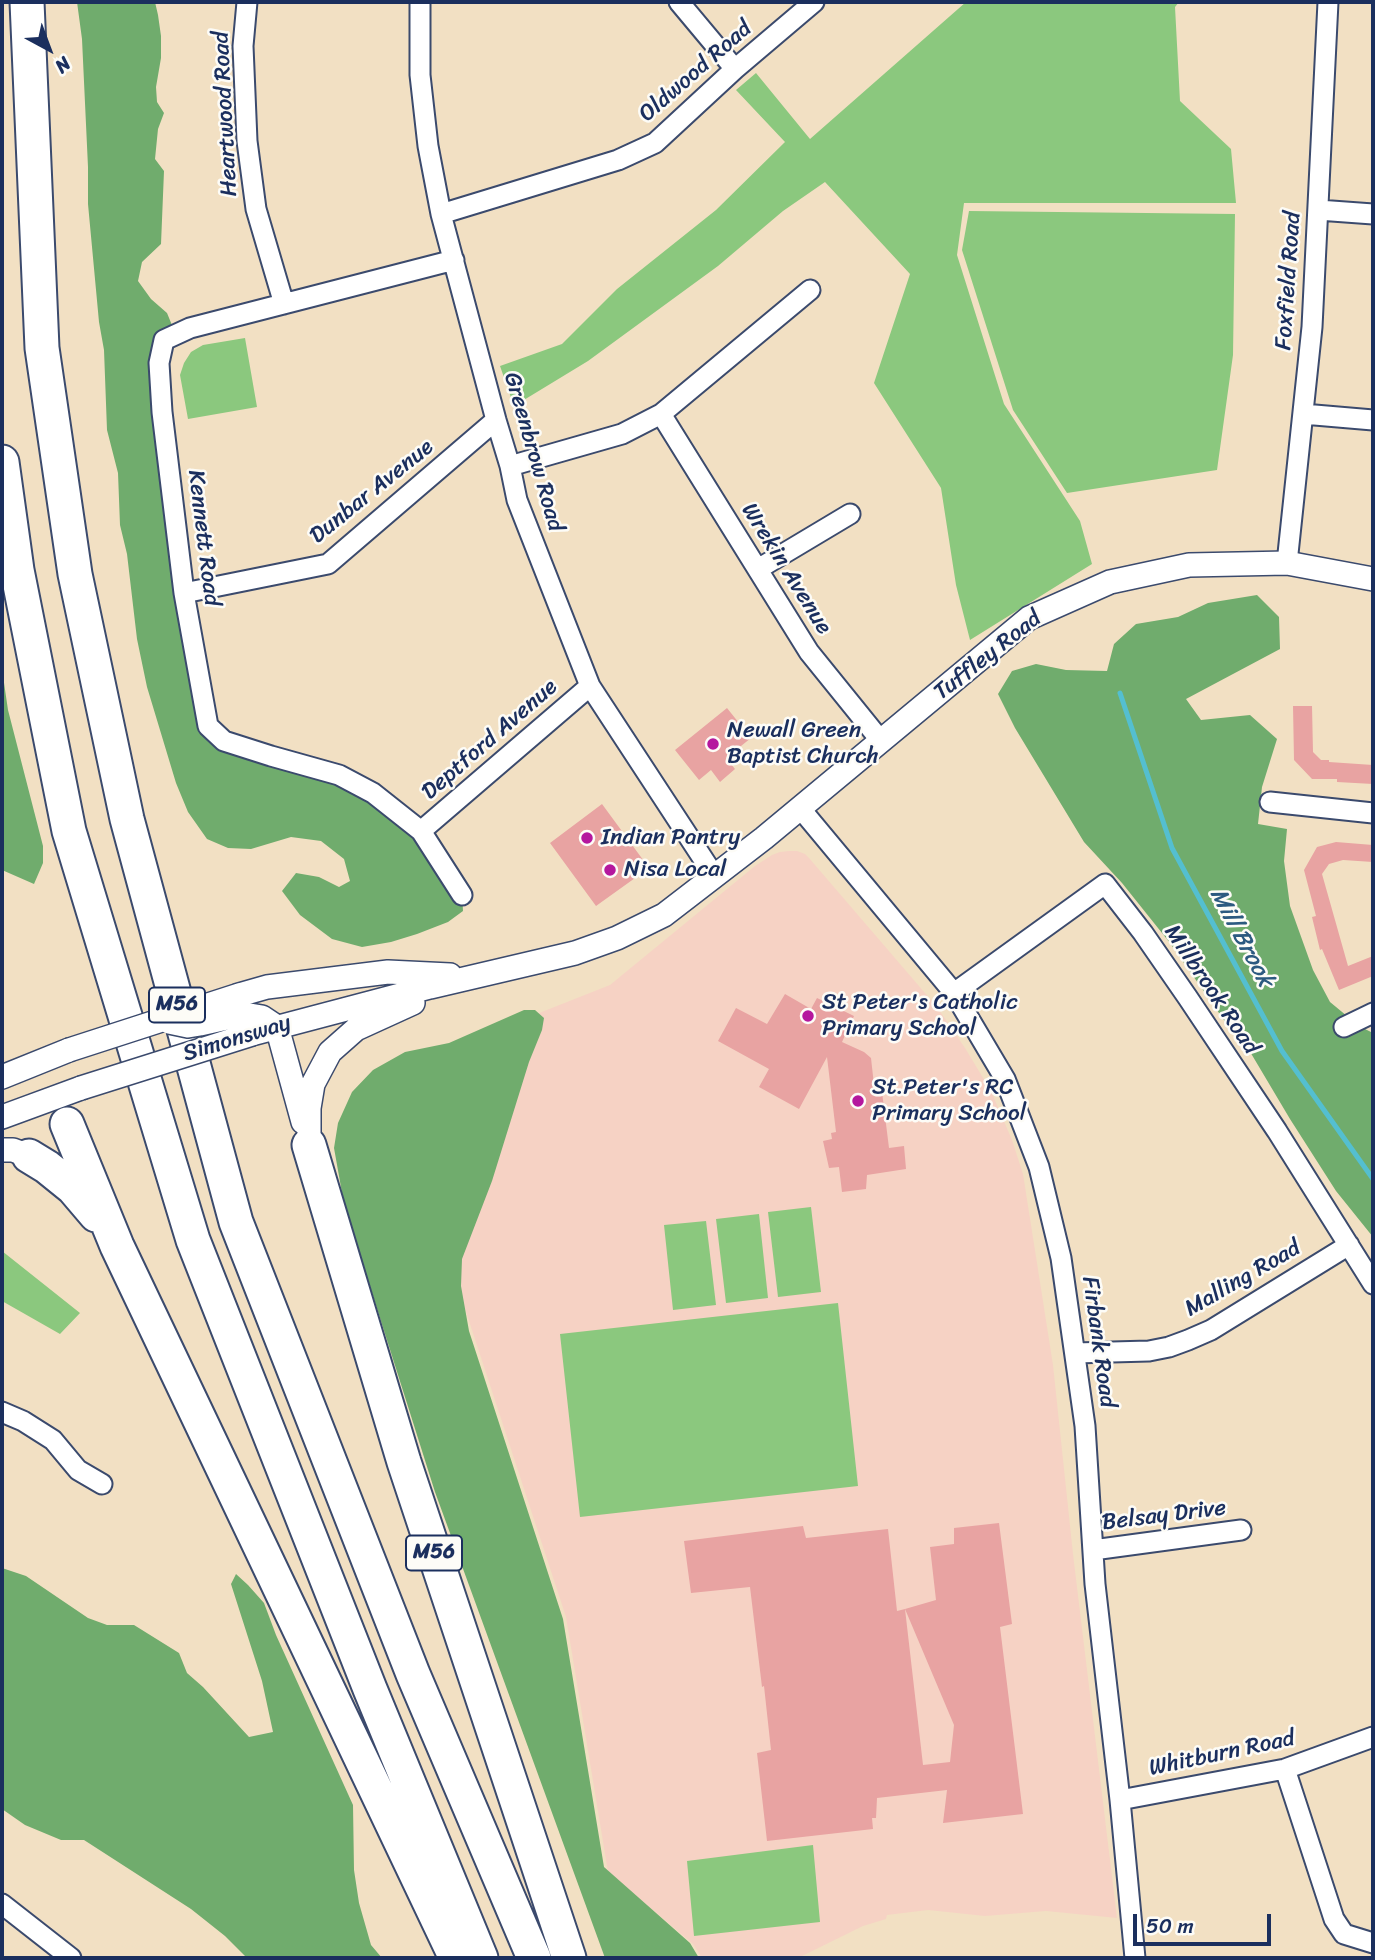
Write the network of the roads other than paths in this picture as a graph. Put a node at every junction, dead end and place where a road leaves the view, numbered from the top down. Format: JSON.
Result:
{"nodes":[{"id":1,"x":27,"y":2,"type":"edge"},
{"id":2,"x":247,"y":2,"type":"edge"},
{"id":3,"x":421,"y":2,"type":"edge"},
{"id":4,"x":679,"y":2,"type":"edge"},
{"id":5,"x":814,"y":2,"type":"edge"},
{"id":6,"x":1328,"y":2,"type":"edge"},
{"id":7,"x":735,"y":69,"type":"junction"},
{"id":8,"x":1318,"y":210,"type":"junction"},
{"id":9,"x":442,"y":214,"type":"junction"},
{"id":10,"x":1373,"y":214,"type":"edge"},
{"id":11,"x":454,"y":260,"type":"junction"},
{"id":12,"x":810,"y":290,"type":"dead end"},
{"id":13,"x":284,"y":304,"type":"junction"},
{"id":14,"x":661,"y":414,"type":"junction"},
{"id":15,"x":1303,"y":414,"type":"junction"},
{"id":16,"x":496,"y":420,"type":"junction"},
{"id":17,"x":1373,"y":420,"type":"edge"},
{"id":18,"x":2,"y":462,"type":"edge"},
{"id":19,"x":510,"y":466,"type":"junction"},
{"id":20,"x":850,"y":514,"type":"dead end"},
{"id":21,"x":1287,"y":563,"type":"junction"},
{"id":22,"x":758,"y":569,"type":"junction"},
{"id":23,"x":1373,"y":579,"type":"edge"},
{"id":24,"x":184,"y":593,"type":"junction"},
{"id":25,"x":590,"y":686,"type":"junction"},
{"id":26,"x":881,"y":741,"type":"junction"},
{"id":27,"x":1270,"y":802,"type":"dead end"},
{"id":28,"x":800,"y":808,"type":"junction"},
{"id":29,"x":1373,"y":813,"type":"edge"},
{"id":30,"x":421,"y":831,"type":"junction"},
{"id":31,"x":715,"y":877,"type":"junction"},
{"id":32,"x":462,"y":895,"type":"dead end"},
{"id":33,"x":477,"y":977,"type":"junction"},
{"id":34,"x":954,"y":993,"type":"junction"},
{"id":35,"x":1373,"y":1013,"type":"edge"},
{"id":36,"x":245,"y":1014,"type":"junction"},
{"id":37,"x":277,"y":1027,"type":"junction"},
{"id":38,"x":1344,"y":1027,"type":"dead end"},
{"id":39,"x":45,"y":1060,"type":"junction"},
{"id":40,"x":2,"y":1077,"type":"edge"},
{"id":41,"x":62,"y":1110,"type":"junction"},
{"id":42,"x":2,"y":1116,"type":"edge"},
{"id":43,"x":310,"y":1145,"type":"junction"},
{"id":44,"x":16,"y":1153,"type":"edge"},
{"id":45,"x":1349,"y":1245,"type":"junction"},
{"id":46,"x":117,"y":1246,"type":"junction"},
{"id":47,"x":1373,"y":1284,"type":"edge"},
{"id":48,"x":1075,"y":1353,"type":"junction"},
{"id":49,"x":2,"y":1412,"type":"edge"},
{"id":50,"x":102,"y":1484,"type":"dead end"},
{"id":51,"x":1241,"y":1530,"type":"dead end"},
{"id":52,"x":1093,"y":1549,"type":"junction"},
{"id":53,"x":1373,"y":1737,"type":"edge"},
{"id":54,"x":1285,"y":1769,"type":"junction"},
{"id":55,"x":1120,"y":1800,"type":"junction"},
{"id":56,"x":2,"y":1903,"type":"edge"},
{"id":57,"x":1373,"y":1943,"type":"edge"},
{"id":58,"x":71,"y":1958,"type":"edge"},
{"id":59,"x":456,"y":1958,"type":"edge"},
{"id":60,"x":481,"y":1958,"type":"edge"},
{"id":61,"x":534,"y":1958,"type":"edge"},
{"id":62,"x":569,"y":1958,"type":"edge"},
{"id":63,"x":1135,"y":1958,"type":"edge"}],
"edges":[{"from":1,"to":61,"type":"highway","number":"M56"},
{"from":2,"to":13,"type":"street","name":"Heartwood Road"},
{"from":3,"to":9,"type":"street","name":"Greenbrow Road"},
{"from":4,"to":7,"type":"street"},
{"from":5,"to":7,"type":"street","name":"Oldwood Road"},
{"from":6,"to":8,"type":"street","name":"Foxfield Road"},
{"from":7,"to":9,"type":"street","name":"Oldwood Road"},
{"from":8,"to":10,"type":"street"},
{"from":8,"to":15,"type":"street","name":"Foxfield Road"},
{"from":9,"to":11,"type":"street","name":"Greenbrow Road"},
{"from":11,"to":13,"type":"street","name":"Kennett Road"},
{"from":11,"to":16,"type":"street","name":"Greenbrow Road"},
{"from":12,"to":14,"type":"street"},
{"from":13,"to":24,"type":"street","name":"Kennett Road"},
{"from":14,"to":19,"type":"street"},
{"from":14,"to":22,"type":"street","name":"Wrekin Avenue"},
{"from":15,"to":17,"type":"street"},
{"from":15,"to":21,"type":"street","name":"Foxfield Road"},
{"from":16,"to":19,"type":"street","name":"Greenbrow Road"},
{"from":16,"to":24,"type":"street","name":"Dunbar Avenue"},
{"from":18,"to":60,"type":"highway","number":"M56"},
{"from":19,"to":25,"type":"street","name":"Greenbrow Road"},
{"from":20,"to":22,"type":"street"},
{"from":21,"to":23,"type":"street","name":"Tuffley Road"},
{"from":21,"to":26,"type":"street","name":"Tuffley Road"},
{"from":22,"to":26,"type":"street","name":"Wrekin Avenue"},
{"from":24,"to":30,"type":"street","name":"Kennett Road"},
{"from":25,"to":30,"type":"street","name":"Deptford Avenue"},
{"from":25,"to":31,"type":"street","name":"Greenbrow Road"},
{"from":26,"to":28,"type":"street","name":"Tuffley Road"},
{"from":27,"to":29,"type":"street"},
{"from":28,"to":31,"type":"street","name":"Simonsway"},
{"from":28,"to":34,"type":"street","name":"Firbank Road"},
{"from":30,"to":32,"type":"street","name":"Kennett Road"},
{"from":31,"to":33,"type":"street","name":"Simonsway"},
{"from":33,"to":36,"type":"street","name":"Simonsway"},
{"from":33,"to":37,"type":"street","name":"Simonsway"},
{"from":33,"to":43,"type":"street"},
{"from":34,"to":45,"type":"street","name":"Millbrook Road"},
{"from":34,"to":48,"type":"street","name":"Firbank Road"},
{"from":35,"to":38,"type":"street"},
{"from":36,"to":37,"type":"street","name":"Simonsway"},
{"from":36,"to":39,"type":"street","name":"Simonsway","bridge":true},
{"from":36,"to":41,"type":"street","name":"Simonsway","bridge":true},
{"from":37,"to":43,"type":"street"},
{"from":39,"to":40,"type":"street","name":"Simonsway"},
{"from":39,"to":41,"type":"street"},
{"from":41,"to":42,"type":"street","name":"Simonsway"},
{"from":41,"to":46,"type":"highway"},
{"from":43,"to":62,"type":"highway","number":"M56"},
{"from":44,"to":46,"type":"highway"},
{"from":45,"to":47,"type":"street","name":"Millbrook Road"},
{"from":45,"to":48,"type":"street","name":"Malling Road"},
{"from":46,"to":59,"type":"highway"},
{"from":48,"to":52,"type":"street","name":"Firbank Road"},
{"from":49,"to":50,"type":"street"},
{"from":51,"to":52,"type":"street","name":"Belsay Drive"},
{"from":52,"to":55,"type":"street","name":"Firbank Road"},
{"from":53,"to":54,"type":"street","name":"Whitburn Road"},
{"from":54,"to":55,"type":"street","name":"Whitburn Road"},
{"from":54,"to":57,"type":"street"},
{"from":55,"to":63,"type":"street","name":"Firbank Road"},
{"from":56,"to":58,"type":"street"}]}
